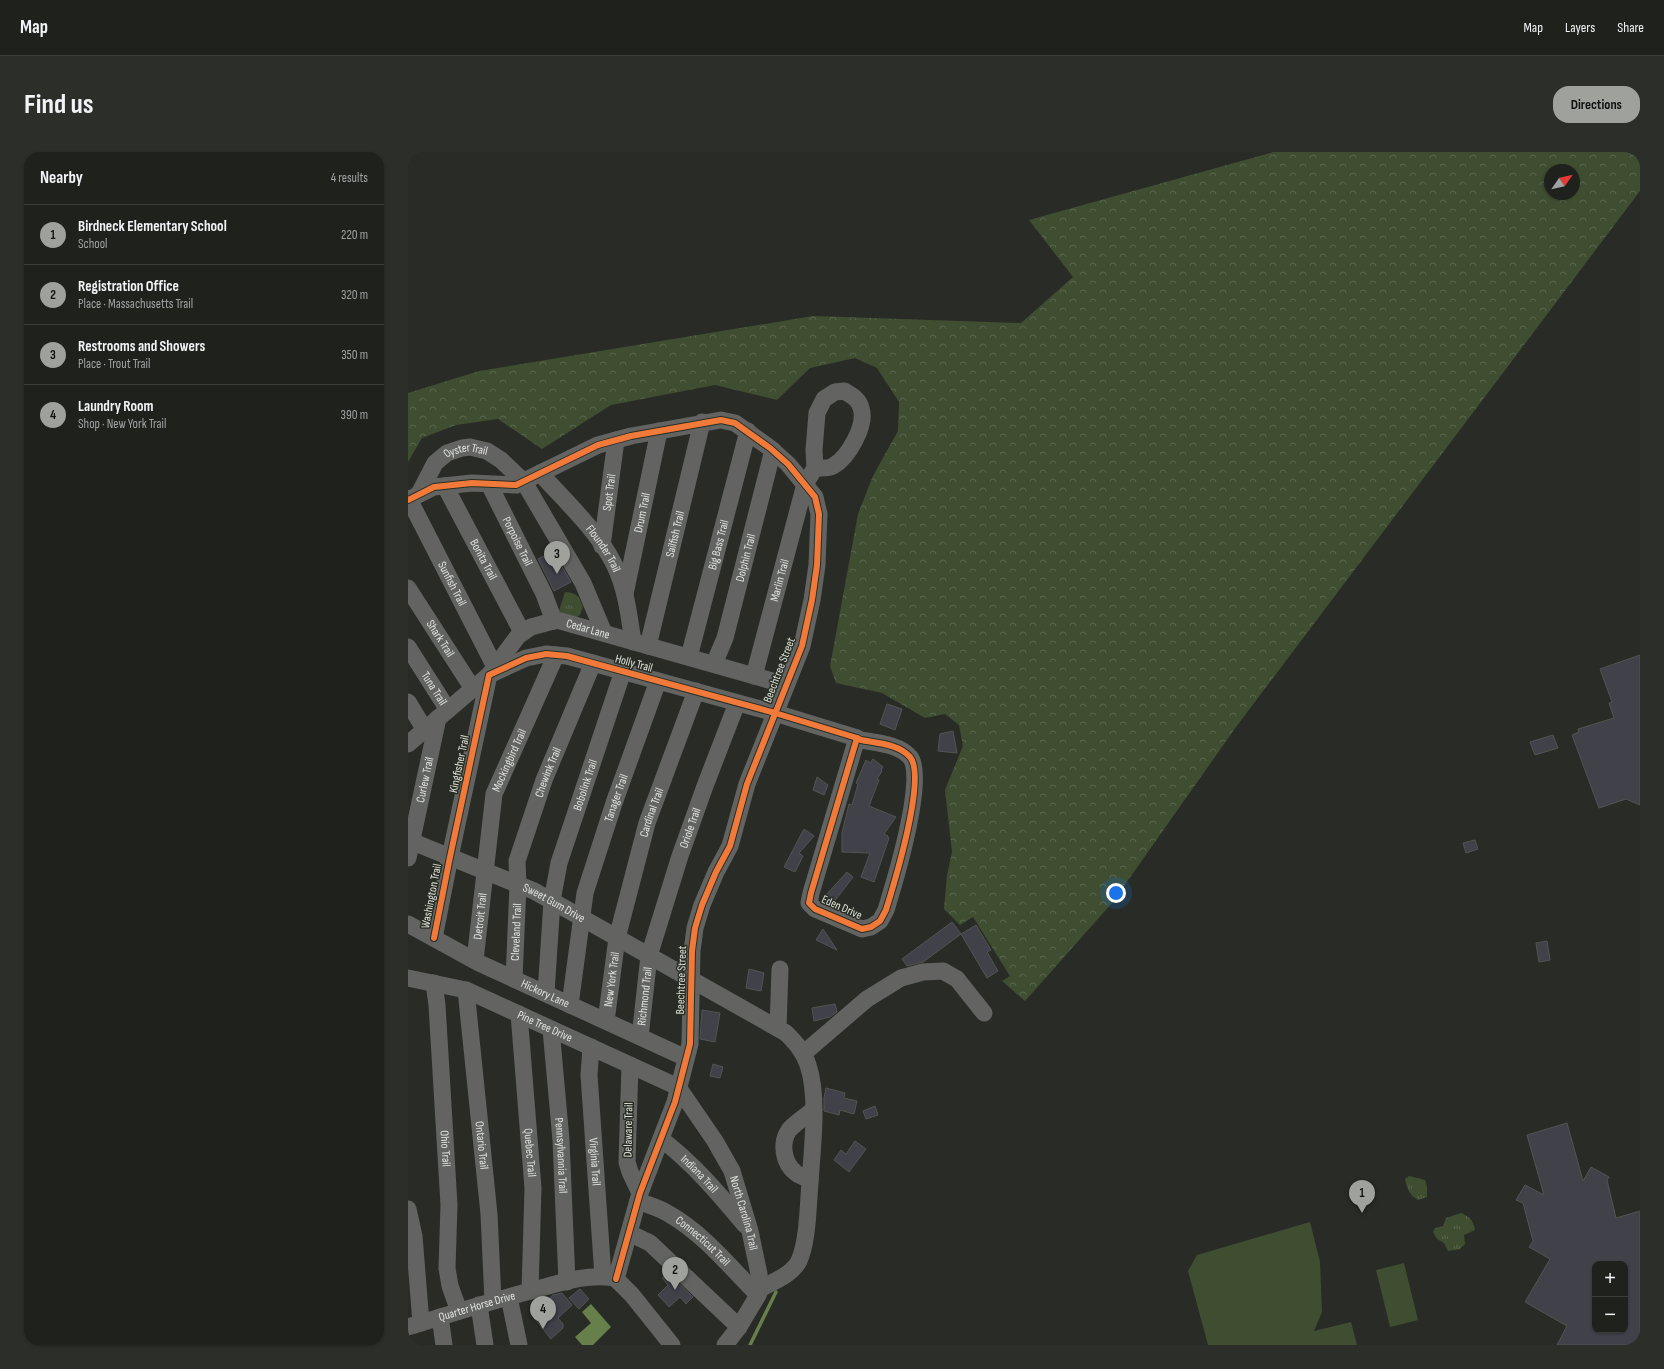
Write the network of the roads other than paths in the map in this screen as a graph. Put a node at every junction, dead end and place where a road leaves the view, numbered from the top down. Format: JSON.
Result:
{"nodes":[{"id":1,"x":702,"y":422,"type":"junction"},
{"id":2,"x":659,"y":431,"type":"junction"},
{"id":3,"x":748,"y":431,"type":"junction"},
{"id":4,"x":616,"y":440,"type":"junction"},
{"id":5,"x":773,"y":450,"type":"junction"},
{"id":6,"x":815,"y":468,"type":"dead end"},
{"id":7,"x":540,"y":473,"type":"junction"},
{"id":8,"x":524,"y":482,"type":"junction"},
{"id":9,"x":489,"y":484,"type":"junction"},
{"id":10,"x":805,"y":484,"type":"junction"},
{"id":11,"x":445,"y":486,"type":"junction"},
{"id":12,"x":412,"y":498,"type":"edge"},
{"id":13,"x":602,"y":546,"type":"junction"},
{"id":14,"x":408,"y":588,"type":"edge"},
{"id":15,"x":625,"y":594,"type":"junction"},
{"id":16,"x":554,"y":621,"type":"junction"},
{"id":17,"x":522,"y":632,"type":"junction"},
{"id":18,"x":604,"y":633,"type":"junction"},
{"id":19,"x":641,"y":644,"type":"junction"},
{"id":20,"x":408,"y":647,"type":"edge"},
{"id":21,"x":556,"y":655,"type":"junction"},
{"id":22,"x":689,"y":657,"type":"junction"},
{"id":23,"x":593,"y":663,"type":"junction"},
{"id":24,"x":714,"y":664,"type":"junction"},
{"id":25,"x":492,"y":671,"type":"junction"},
{"id":26,"x":623,"y":671,"type":"junction"},
{"id":27,"x":754,"y":676,"type":"junction"},
{"id":28,"x":658,"y":681,"type":"junction"},
{"id":29,"x":786,"y":685,"type":"junction"},
{"id":30,"x":473,"y":689,"type":"junction"},
{"id":31,"x":696,"y":691,"type":"junction"},
{"id":32,"x":408,"y":702,"type":"edge"},
{"id":33,"x":737,"y":703,"type":"junction"},
{"id":34,"x":774,"y":713,"type":"junction"},
{"id":35,"x":443,"y":714,"type":"junction"},
{"id":36,"x":425,"y":730,"type":"junction"},
{"id":37,"x":857,"y":738,"type":"junction"},
{"id":38,"x":408,"y":744,"type":"edge"},
{"id":39,"x":410,"y":841,"type":"edge"},
{"id":40,"x":450,"y":857,"type":"junction"},
{"id":41,"x":408,"y":858,"type":"edge"},
{"id":42,"x":485,"y":872,"type":"junction"},
{"id":43,"x":518,"y":885,"type":"junction"},
{"id":44,"x":552,"y":901,"type":"junction"},
{"id":45,"x":582,"y":918,"type":"junction"},
{"id":46,"x":408,"y":924,"type":"edge"},
{"id":47,"x":434,"y":938,"type":"junction"},
{"id":48,"x":616,"y":938,"type":"junction"},
{"id":49,"x":649,"y":956,"type":"junction"},
{"id":50,"x":475,"y":960,"type":"junction"},
{"id":51,"x":780,"y":969,"type":"dead end"},
{"id":52,"x":408,"y":978,"type":"edge"},
{"id":53,"x":514,"y":979,"type":"junction"},
{"id":54,"x":692,"y":980,"type":"junction"},
{"id":55,"x":434,"y":983,"type":"junction"},
{"id":56,"x":466,"y":990,"type":"junction"},
{"id":57,"x":546,"y":993,"type":"junction"},
{"id":58,"x":570,"y":1005,"type":"junction"},
{"id":59,"x":984,"y":1013,"type":"dead end"},
{"id":60,"x":519,"y":1014,"type":"junction"},
{"id":61,"x":606,"y":1021,"type":"junction"},
{"id":62,"x":778,"y":1028,"type":"junction"},
{"id":63,"x":551,"y":1029,"type":"junction"},
{"id":64,"x":640,"y":1037,"type":"junction"},
{"id":65,"x":591,"y":1048,"type":"junction"},
{"id":66,"x":804,"y":1053,"type":"junction"},
{"id":67,"x":686,"y":1058,"type":"junction"},
{"id":68,"x":630,"y":1065,"type":"junction"},
{"id":69,"x":678,"y":1087,"type":"junction"},
{"id":70,"x":813,"y":1110,"type":"junction"},
{"id":71,"x":660,"y":1139,"type":"junction"},
{"id":72,"x":810,"y":1180,"type":"junction"},
{"id":73,"x":639,"y":1197,"type":"junction"},
{"id":74,"x":408,"y":1209,"type":"edge"},
{"id":75,"x":750,"y":1231,"type":"junction"},
{"id":76,"x":629,"y":1233,"type":"junction"},
{"id":77,"x":609,"y":1277,"type":"junction"},
{"id":78,"x":567,"y":1282,"type":"junction"},
{"id":79,"x":530,"y":1291,"type":"junction"},
{"id":80,"x":759,"y":1292,"type":"junction"},
{"id":81,"x":493,"y":1301,"type":"junction"},
{"id":82,"x":460,"y":1311,"type":"junction"},
{"id":83,"x":440,"y":1317,"type":"junction"},
{"id":84,"x":414,"y":1325,"type":"edge"},
{"id":85,"x":739,"y":1327,"type":"junction"},
{"id":86,"x":444,"y":1345,"type":"edge"},
{"id":87,"x":485,"y":1345,"type":"edge"},
{"id":88,"x":518,"y":1345,"type":"edge"},
{"id":89,"x":672,"y":1345,"type":"edge"},
{"id":90,"x":725,"y":1345,"type":"edge"}],
"edges":[{"from":1,"to":2,"type":"street","name":"Beechtree Street"},
{"from":1,"to":3,"type":"street","name":"Beechtree Street"},
{"from":1,"to":19,"type":"street","name":"Sailfish Trail"},
{"from":2,"to":4,"type":"street","name":"Beechtree Street"},
{"from":2,"to":15,"type":"street","name":"Drum Trail"},
{"from":3,"to":5,"type":"street","name":"Beechtree Street"},
{"from":3,"to":22,"type":"street","name":"Big Bass Trail"},
{"from":4,"to":7,"type":"street","name":"Beechtree Street"},
{"from":4,"to":13,"type":"street","name":"Spot Trail"},
{"from":5,"to":10,"type":"street","name":"Beechtree Street"},
{"from":5,"to":24,"type":"street","name":"Dolphin Trail"},
{"from":6,"to":10,"type":"street","name":"Marlin Trail"},
{"from":7,"to":8,"type":"street","name":"Beechtree Street"},
{"from":7,"to":13,"type":"street","name":"Flounder Trail"},
{"from":8,"to":9,"type":"street","name":"Beechtree Street"},
{"from":8,"to":12,"type":"street","name":"Oyster Trail"},
{"from":8,"to":18,"type":"street","name":"Oyster Trail"},
{"from":9,"to":11,"type":"street","name":"Beechtree Street"},
{"from":9,"to":16,"type":"street","name":"Porpoise Trail"},
{"from":10,"to":27,"type":"street","name":"Marlin Trail"},
{"from":10,"to":29,"type":"street","name":"Beechtree Street"},
{"from":11,"to":12,"type":"street","name":"Beechtree Street"},
{"from":11,"to":17,"type":"street","name":"Bonita Trail"},
{"from":12,"to":25,"type":"street","name":"Sunfish Trail"},
{"from":13,"to":15,"type":"street","name":"Flounder Trail"},
{"from":14,"to":30,"type":"street","name":"Shark Trail"},
{"from":15,"to":19,"type":"street","name":"Flounder Trail"},
{"from":16,"to":17,"type":"street","name":"Cedar Lane"},
{"from":16,"to":18,"type":"street","name":"Cedar Lane"},
{"from":17,"to":25,"type":"street","name":"Cedar Lane"},
{"from":18,"to":19,"type":"street","name":"Cedar Lane"},
{"from":19,"to":22,"type":"street","name":"Cedar Lane"},
{"from":20,"to":35,"type":"street","name":"Tuna Trail"},
{"from":21,"to":23,"type":"street","name":"Holly Trail"},
{"from":21,"to":25,"type":"street","name":"Holly Trail"},
{"from":21,"to":42,"type":"street","name":"Mockingbird Trail"},
{"from":22,"to":24,"type":"street","name":"Cedar Lane"},
{"from":23,"to":26,"type":"street","name":"Holly Trail"},
{"from":23,"to":43,"type":"street","name":"Chewink Trail"},
{"from":24,"to":27,"type":"street","name":"Cedar Lane"},
{"from":25,"to":30,"type":"street","name":"Cedar Lane"},
{"from":25,"to":40,"type":"street","name":"Kingfisher Trail"},
{"from":26,"to":28,"type":"street","name":"Holly Trail"},
{"from":26,"to":44,"type":"street","name":"Bobolink Trail"},
{"from":27,"to":29,"type":"street","name":"Cedar Lane"},
{"from":28,"to":31,"type":"street","name":"Holly Trail"},
{"from":28,"to":45,"type":"street","name":"Tanager Trail"},
{"from":29,"to":34,"type":"street","name":"Beechtree Street"},
{"from":30,"to":35,"type":"street","name":"Cedar Lane"},
{"from":31,"to":33,"type":"street","name":"Holly Trail"},
{"from":31,"to":48,"type":"street","name":"Cardinal Trail"},
{"from":32,"to":36,"type":"street"},
{"from":33,"to":34,"type":"street","name":"Holly Trail"},
{"from":33,"to":49,"type":"street","name":"Oriole Trail"},
{"from":34,"to":37,"type":"street","name":"Eden Drive"},
{"from":34,"to":54,"type":"street","name":"Beechtree Street"},
{"from":35,"to":36,"type":"street","name":"Cedar Lane"},
{"from":35,"to":39,"type":"street","name":"Curlew Trail"},
{"from":36,"to":38,"type":"street","name":"Cedar Lane"},
{"from":37,"to":37,"type":"street","name":"Eden Drive"},
{"from":39,"to":40,"type":"street","name":"Sweet Gum Drive"},
{"from":39,"to":41,"type":"street","name":"Curlew Trail"},
{"from":40,"to":42,"type":"street","name":"Sweet Gum Drive"},
{"from":40,"to":47,"type":"street","name":"Washington Trail"},
{"from":42,"to":43,"type":"street","name":"Sweet Gum Drive"},
{"from":42,"to":50,"type":"street","name":"Detroit Trail"},
{"from":43,"to":44,"type":"street","name":"Sweet Gum Drive"},
{"from":43,"to":53,"type":"street","name":"Cleveland Trail"},
{"from":44,"to":45,"type":"street","name":"Sweet Gum Drive"},
{"from":44,"to":57,"type":"street","name":"Bobolink Trail"},
{"from":45,"to":48,"type":"street","name":"Sweet Gum Drive"},
{"from":45,"to":58,"type":"street","name":"Tanager Trail"},
{"from":46,"to":47,"type":"street","name":"Hickory Lane"},
{"from":47,"to":50,"type":"street","name":"Hickory Lane"},
{"from":48,"to":49,"type":"street","name":"Sweet Gum Drive"},
{"from":48,"to":61,"type":"street","name":"New York Trail"},
{"from":49,"to":54,"type":"street","name":"Sweet Gum Drive"},
{"from":49,"to":64,"type":"street","name":"Richmond Trail"},
{"from":50,"to":53,"type":"street","name":"Hickory Lane"},
{"from":51,"to":62,"type":"street"},
{"from":52,"to":55,"type":"street","name":"Pine Tree Drive"},
{"from":53,"to":57,"type":"street","name":"Hickory Lane"},
{"from":54,"to":62,"type":"street","name":"Sweet Gum Drive"},
{"from":54,"to":67,"type":"street","name":"Beechtree Street"},
{"from":55,"to":56,"type":"street","name":"Pine Tree Drive"},
{"from":55,"to":82,"type":"street","name":"Ohio Trail"},
{"from":56,"to":60,"type":"street","name":"Pine Tree Drive"},
{"from":56,"to":81,"type":"street","name":"Ontario Trail"},
{"from":57,"to":58,"type":"street","name":"Hickory Lane"},
{"from":58,"to":61,"type":"street","name":"Hickory Lane"},
{"from":59,"to":66,"type":"street"},
{"from":60,"to":63,"type":"street","name":"Pine Tree Drive"},
{"from":60,"to":79,"type":"street","name":"Quebec Trail"},
{"from":61,"to":64,"type":"street","name":"Hickory Lane"},
{"from":62,"to":66,"type":"street","name":"Sweet Gum Drive"},
{"from":63,"to":65,"type":"street","name":"Pine Tree Drive"},
{"from":63,"to":78,"type":"street","name":"Pennsylvannia Trail"},
{"from":64,"to":67,"type":"street","name":"Hickory Lane"},
{"from":65,"to":68,"type":"street","name":"Pine Tree Drive"},
{"from":65,"to":77,"type":"street","name":"Virginia Trail"},
{"from":66,"to":70,"type":"street"},
{"from":67,"to":69,"type":"street","name":"Beechtree Street"},
{"from":68,"to":69,"type":"street","name":"Pine Tree Drive"},
{"from":68,"to":73,"type":"street","name":"Delaware Trail"},
{"from":69,"to":71,"type":"street","name":"Beechtree Street"},
{"from":69,"to":75,"type":"street","name":"North Carolina Trail"},
{"from":70,"to":72,"type":"street"},
{"from":70,"to":72,"type":"street"},
{"from":71,"to":73,"type":"street","name":"Beechtree Street"},
{"from":71,"to":75,"type":"street","name":"Indiana Trail"},
{"from":72,"to":80,"type":"street"},
{"from":73,"to":76,"type":"street","name":"Beechtree Street"},
{"from":73,"to":80,"type":"street","name":"Connecticut Trail"},
{"from":74,"to":84,"type":"street"},
{"from":75,"to":80,"type":"street","name":"North Carolina Trail"},
{"from":76,"to":77,"type":"street","name":"Beechtree Street"},
{"from":76,"to":85,"type":"street"},
{"from":77,"to":78,"type":"street","name":"Quarter Horse Drive"},
{"from":77,"to":89,"type":"street"},
{"from":78,"to":79,"type":"street","name":"Quarter Horse Drive"},
{"from":79,"to":81,"type":"street","name":"Quarter Horse Drive"},
{"from":80,"to":85,"type":"street"},
{"from":81,"to":82,"type":"street","name":"Quarter Horse Drive"},
{"from":81,"to":87,"type":"street"},
{"from":81,"to":88,"type":"street"},
{"from":82,"to":83,"type":"street","name":"Quarter Horse Drive"},
{"from":83,"to":84,"type":"street","name":"Quarter Horse Drive"},
{"from":83,"to":86,"type":"street"},
{"from":85,"to":90,"type":"street"}]}
